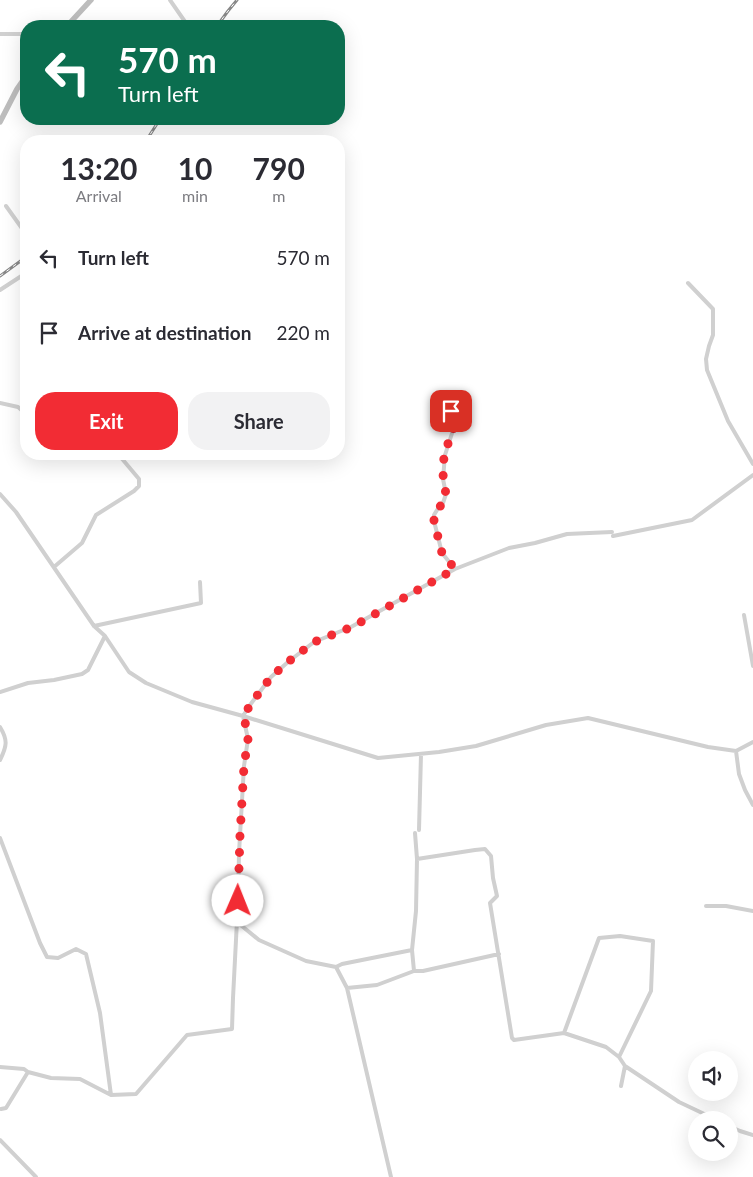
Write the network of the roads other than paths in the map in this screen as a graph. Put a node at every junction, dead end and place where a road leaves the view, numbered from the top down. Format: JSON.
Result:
{"nodes":[{"id":1,"x":91,"y":0,"type":"edge"},
{"id":2,"x":170,"y":0,"type":"edge"},
{"id":3,"x":73,"y":20,"type":"edge"},
{"id":4,"x":184,"y":20,"type":"edge"},
{"id":5,"x":0,"y":34,"type":"edge"},
{"id":6,"x":20,"y":34,"type":"edge"},
{"id":7,"x":20,"y":85,"type":"edge"},
{"id":8,"x":0,"y":122,"type":"edge"},
{"id":9,"x":6,"y":206,"type":"dead end"},
{"id":10,"x":20,"y":226,"type":"edge"},
{"id":11,"x":20,"y":278,"type":"edge"},
{"id":12,"x":688,"y":282,"type":"dead end"},
{"id":13,"x":0,"y":290,"type":"edge"},
{"id":14,"x":447,"y":398,"type":"dead end"},
{"id":15,"x":0,"y":402,"type":"edge"},
{"id":16,"x":20,"y":409,"type":"edge"},
{"id":17,"x":123,"y":460,"type":"edge"},
{"id":18,"x":753,"y":464,"type":"edge"},
{"id":19,"x":753,"y":475,"type":"edge"},
{"id":20,"x":0,"y":494,"type":"edge"},
{"id":21,"x":54,"y":568,"type":"junction"},
{"id":22,"x":455,"y":569,"type":"junction"},
{"id":23,"x":200,"y":582,"type":"dead end"},
{"id":24,"x":744,"y":615,"type":"dead end"},
{"id":25,"x":94,"y":626,"type":"junction"},
{"id":26,"x":105,"y":636,"type":"junction"},
{"id":27,"x":753,"y":666,"type":"edge"},
{"id":28,"x":0,"y":692,"type":"edge"},
{"id":29,"x":244,"y":716,"type":"junction"},
{"id":30,"x":0,"y":726,"type":"edge"},
{"id":31,"x":753,"y":742,"type":"edge"},
{"id":32,"x":736,"y":751,"type":"junction"},
{"id":33,"x":421,"y":754,"type":"junction"},
{"id":34,"x":0,"y":760,"type":"edge"},
{"id":35,"x":753,"y":805,"type":"edge"},
{"id":36,"x":419,"y":830,"type":"dead end"},
{"id":37,"x":415,"y":834,"type":"dead end"},
{"id":38,"x":0,"y":838,"type":"edge"},
{"id":39,"x":417,"y":860,"type":"junction"},
{"id":40,"x":706,"y":906,"type":"dead end"},
{"id":41,"x":753,"y":911,"type":"edge"},
{"id":42,"x":237,"y":922,"type":"junction"},
{"id":43,"x":412,"y":950,"type":"junction"},
{"id":44,"x":499,"y":954,"type":"junction"},
{"id":45,"x":336,"y":967,"type":"junction"},
{"id":46,"x":414,"y":971,"type":"junction"},
{"id":47,"x":347,"y":988,"type":"junction"},
{"id":48,"x":564,"y":1033,"type":"junction"},
{"id":49,"x":619,"y":1057,"type":"junction"},
{"id":50,"x":625,"y":1066,"type":"junction"},
{"id":51,"x":0,"y":1067,"type":"edge"},
{"id":52,"x":28,"y":1072,"type":"junction"},
{"id":53,"x":621,"y":1086,"type":"dead end"},
{"id":54,"x":111,"y":1095,"type":"junction"},
{"id":55,"x":1,"y":1109,"type":"edge"},
{"id":56,"x":698,"y":1111,"type":"edge"},
{"id":57,"x":738,"y":1130,"type":"edge"},
{"id":58,"x":753,"y":1135,"type":"edge"},
{"id":59,"x":0,"y":1140,"type":"edge"},
{"id":60,"x":36,"y":1177,"type":"edge"},
{"id":61,"x":391,"y":1177,"type":"edge"}],
"edges":[{"from":1,"to":3,"type":"main road"},
{"from":2,"to":4,"type":"street"},
{"from":5,"to":6,"type":"street"},
{"from":7,"to":8,"type":"main road"},
{"from":9,"to":10,"type":"street"},
{"from":11,"to":13,"type":"street"},
{"from":12,"to":18,"type":"street"},
{"from":14,"to":22,"type":"street"},
{"from":15,"to":16,"type":"street"},
{"from":17,"to":21,"type":"street"},
{"from":19,"to":22,"type":"street"},
{"from":20,"to":21,"type":"street"},
{"from":21,"to":25,"type":"street"},
{"from":22,"to":29,"type":"street"},
{"from":23,"to":25,"type":"street"},
{"from":24,"to":27,"type":"street"},
{"from":25,"to":26,"type":"street"},
{"from":26,"to":28,"type":"street"},
{"from":26,"to":29,"type":"street"},
{"from":29,"to":33,"type":"street"},
{"from":29,"to":42,"type":"street"},
{"from":30,"to":34,"type":"street"},
{"from":31,"to":32,"type":"street"},
{"from":32,"to":33,"type":"street"},
{"from":32,"to":35,"type":"street"},
{"from":33,"to":36,"type":"street"},
{"from":37,"to":39,"type":"street"},
{"from":38,"to":54,"type":"street"},
{"from":39,"to":43,"type":"street"},
{"from":39,"to":44,"type":"street"},
{"from":40,"to":41,"type":"street"},
{"from":42,"to":45,"type":"street"},
{"from":42,"to":54,"type":"street"},
{"from":43,"to":45,"type":"street"},
{"from":43,"to":46,"type":"street"},
{"from":44,"to":46,"type":"street"},
{"from":44,"to":48,"type":"street"},
{"from":45,"to":47,"type":"street"},
{"from":46,"to":47,"type":"street"},
{"from":47,"to":61,"type":"street"},
{"from":48,"to":49,"type":"street"},
{"from":48,"to":49,"type":"street"},
{"from":49,"to":50,"type":"street"},
{"from":50,"to":53,"type":"street"},
{"from":50,"to":56,"type":"street"},
{"from":51,"to":52,"type":"street"},
{"from":52,"to":54,"type":"street"},
{"from":52,"to":55,"type":"street"},
{"from":57,"to":58,"type":"street"},
{"from":59,"to":60,"type":"street"}]}
